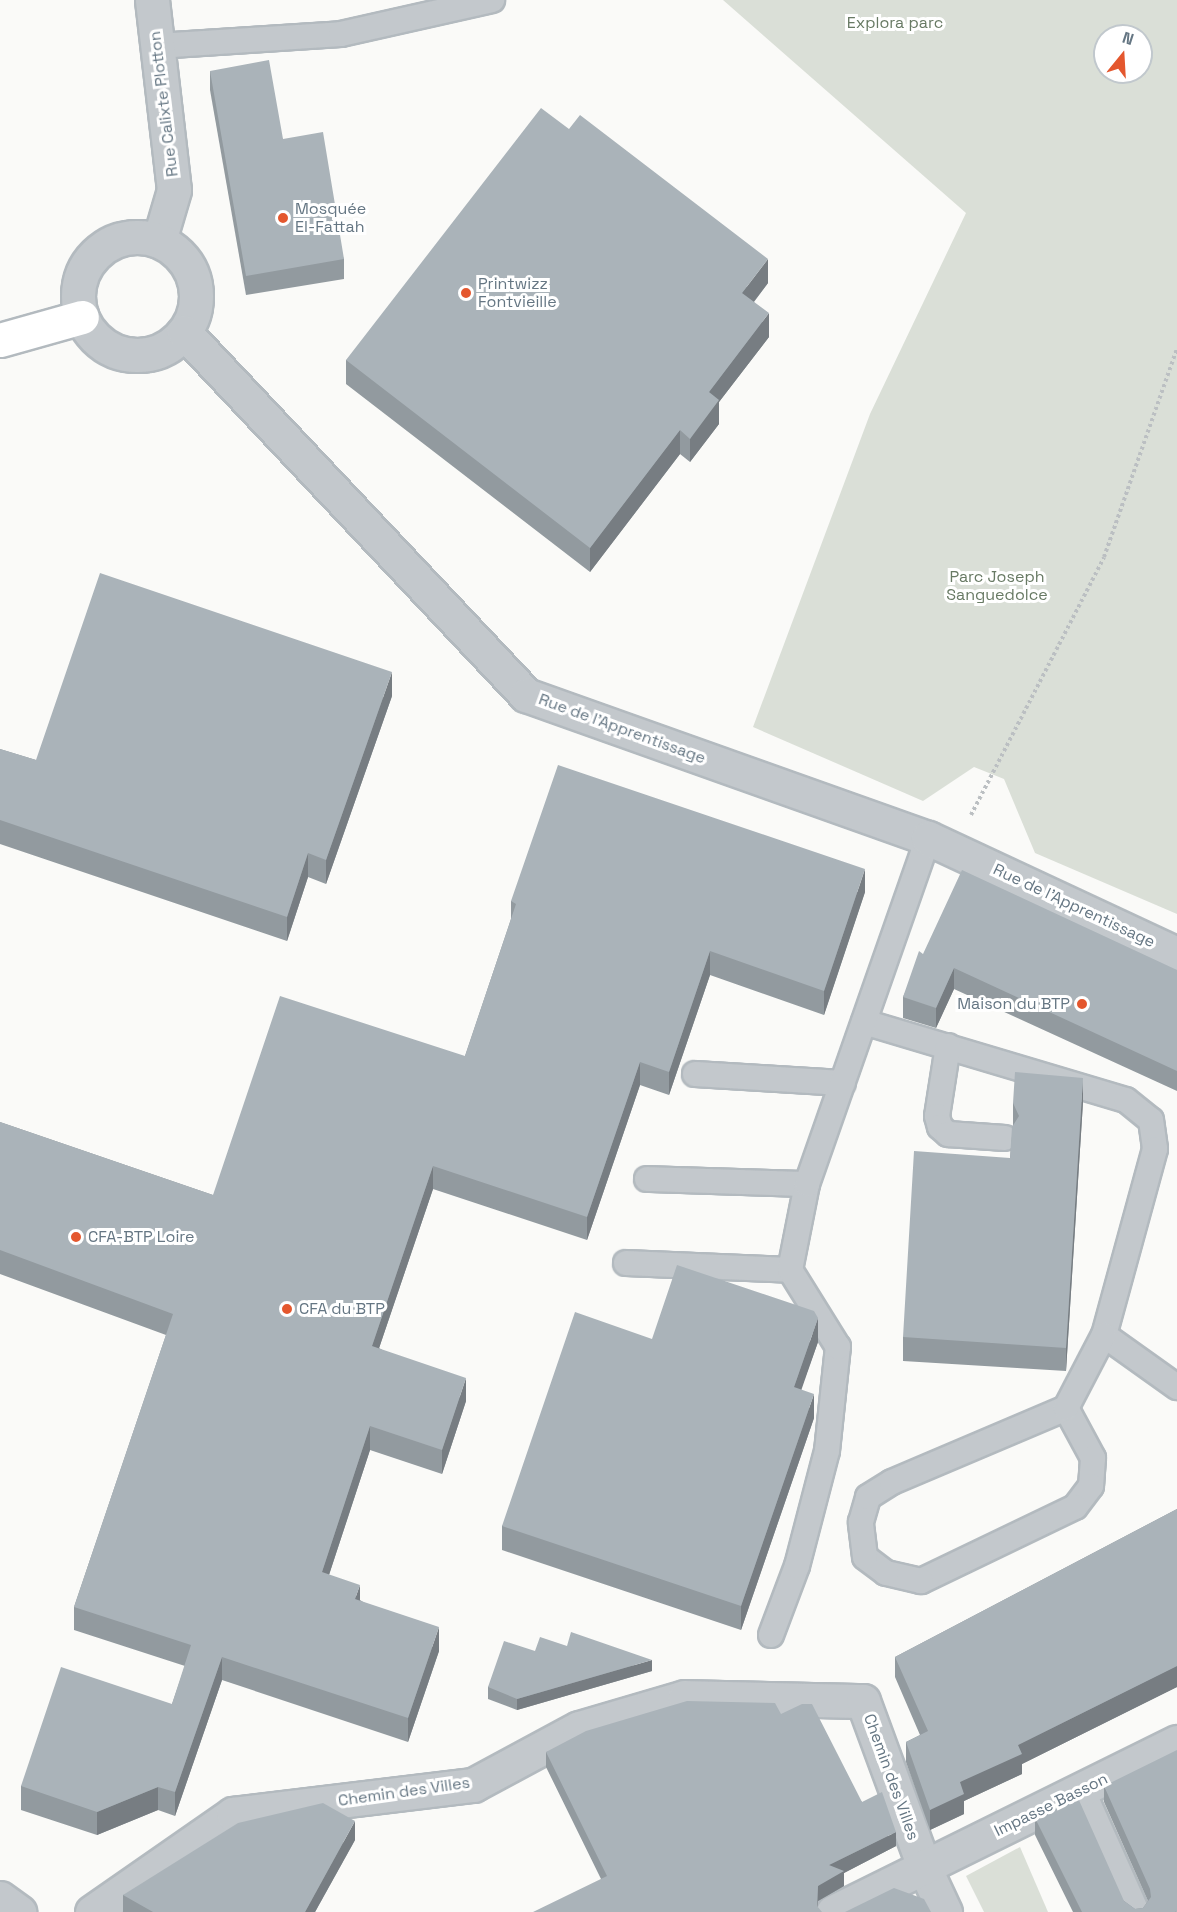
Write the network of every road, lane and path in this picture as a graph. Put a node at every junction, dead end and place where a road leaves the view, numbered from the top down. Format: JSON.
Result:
{"nodes":[{"id":1,"x":152,"y":0,"type":"edge"},
{"id":2,"x":492,"y":0,"type":"edge"},
{"id":3,"x":448,"y":4,"type":"edge"},
{"id":4,"x":157,"y":46,"type":"junction"},
{"id":5,"x":159,"y":241,"type":"junction"},
{"id":6,"x":82,"y":317,"type":"junction"},
{"id":7,"x":184,"y":332,"type":"junction"},
{"id":8,"x":0,"y":340,"type":"edge"},
{"id":9,"x":1177,"y":348,"type":"edge"},
{"id":10,"x":942,"y":844,"type":"junction"},
{"id":11,"x":1177,"y":954,"type":"edge"},
{"id":12,"x":864,"y":1022,"type":"junction"},
{"id":13,"x":948,"y":1046,"type":"junction"},
{"id":14,"x":695,"y":1074,"type":"dead end"},
{"id":15,"x":843,"y":1083,"type":"junction"},
{"id":16,"x":1005,"y":1138,"type":"dead end"},
{"id":17,"x":647,"y":1179,"type":"dead end"},
{"id":18,"x":807,"y":1184,"type":"junction"},
{"id":19,"x":626,"y":1263,"type":"dead end"},
{"id":20,"x":790,"y":1270,"type":"junction"},
{"id":21,"x":1104,"y":1335,"type":"junction"},
{"id":22,"x":1177,"y":1387,"type":"edge"},
{"id":23,"x":1066,"y":1408,"type":"junction"},
{"id":24,"x":771,"y":1635,"type":"dead end"},
{"id":25,"x":1177,"y":1742,"type":"edge"},
{"id":26,"x":1082,"y":1789,"type":"junction"},
{"id":27,"x":924,"y":1867,"type":"junction"},
{"id":28,"x":0,"y":1898,"type":"edge"},
{"id":29,"x":19,"y":1912,"type":"edge"},
{"id":30,"x":92,"y":1912,"type":"edge"},
{"id":31,"x":833,"y":1912,"type":"edge"},
{"id":32,"x":945,"y":1912,"type":"edge"},
{"id":33,"x":1137,"y":1912,"type":"edge"}],
"edges":[{"from":1,"to":4,"type":"street","name":"Rue Calixte Plotton"},
{"from":2,"to":3,"type":"lane"},
{"from":3,"to":4,"type":"lane"},
{"from":4,"to":5,"type":"street","name":"Rue Calixte Plotton"},
{"from":5,"to":6,"type":"street"},
{"from":5,"to":7,"type":"street"},
{"from":6,"to":7,"type":"street"},
{"from":6,"to":8,"type":"main road"},
{"from":7,"to":10,"type":"street","name":"Rue de l'Apprentissage"},
{"from":9,"to":10,"type":"path"},
{"from":10,"to":11,"type":"street","name":"Rue de l'Apprentissage"},
{"from":10,"to":12,"type":"lane"},
{"from":12,"to":13,"type":"lane"},
{"from":12,"to":15,"type":"lane"},
{"from":13,"to":16,"type":"lane"},
{"from":13,"to":21,"type":"lane"},
{"from":14,"to":15,"type":"lane"},
{"from":15,"to":18,"type":"lane"},
{"from":17,"to":18,"type":"lane"},
{"from":18,"to":20,"type":"lane"},
{"from":19,"to":20,"type":"lane"},
{"from":20,"to":24,"type":"lane"},
{"from":21,"to":22,"type":"lane"},
{"from":21,"to":23,"type":"lane"},
{"from":23,"to":23,"type":"lane"},
{"from":25,"to":26,"type":"street","name":"Impasse Basson"},
{"from":26,"to":27,"type":"street","name":"Impasse Basson"},
{"from":26,"to":33,"type":"lane"},
{"from":27,"to":30,"type":"street","name":"Chemin des Villes"},
{"from":27,"to":31,"type":"street","name":"Impasse Basson"},
{"from":27,"to":32,"type":"street","name":"Chemin des Villes"},
{"from":28,"to":29,"type":"street"}]}
